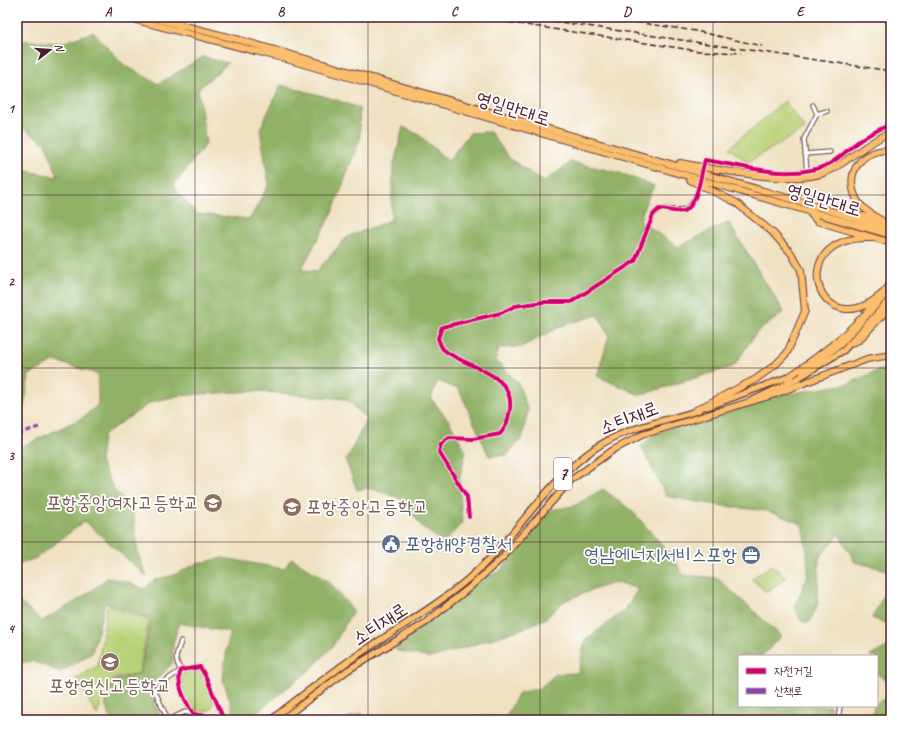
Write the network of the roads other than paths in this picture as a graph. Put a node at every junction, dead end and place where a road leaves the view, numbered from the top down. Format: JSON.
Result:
{"nodes":[{"id":1,"x":124,"y":17,"type":"edge"},
{"id":2,"x":149,"y":17,"type":"edge"},
{"id":3,"x":814,"y":105,"type":"dead end"},
{"id":4,"x":827,"y":111,"type":"dead end"},
{"id":5,"x":817,"y":114,"type":"junction"},
{"id":6,"x":891,"y":124,"type":"edge"},
{"id":7,"x":891,"y":132,"type":"edge"},
{"id":8,"x":891,"y":150,"type":"edge"},
{"id":9,"x":830,"y":152,"type":"dead end"},
{"id":10,"x":805,"y":154,"type":"junction"},
{"id":11,"x":657,"y":160,"type":"junction"},
{"id":12,"x":703,"y":165,"type":"dead end"},
{"id":13,"x":676,"y":172,"type":"junction"},
{"id":14,"x":807,"y":172,"type":"junction"},
{"id":15,"x":698,"y":189,"type":"dead end"},
{"id":16,"x":808,"y":204,"type":"junction"},
{"id":17,"x":809,"y":212,"type":"junction"},
{"id":18,"x":881,"y":220,"type":"junction"},
{"id":19,"x":891,"y":224,"type":"edge"},
{"id":20,"x":891,"y":229,"type":"edge"},
{"id":21,"x":891,"y":235,"type":"edge"},
{"id":22,"x":872,"y":238,"type":"junction"},
{"id":23,"x":891,"y":243,"type":"edge"},
{"id":24,"x":891,"y":283,"type":"edge"},
{"id":25,"x":891,"y":289,"type":"edge"},
{"id":26,"x":884,"y":292,"type":"junction"},
{"id":27,"x":891,"y":298,"type":"edge"},
{"id":28,"x":891,"y":306,"type":"edge"},
{"id":29,"x":849,"y":344,"type":"junction"},
{"id":30,"x":891,"y":355,"type":"edge"},
{"id":31,"x":787,"y":378,"type":"junction"},
{"id":32,"x":749,"y":402,"type":"junction"},
{"id":33,"x":694,"y":411,"type":"junction"},
{"id":34,"x":469,"y":517,"type":"dead end"},
{"id":35,"x":181,"y":641,"type":"dead end"},
{"id":36,"x":181,"y":670,"type":"junction"},
{"id":37,"x":840,"y":707,"type":"edge"},
{"id":38,"x":193,"y":714,"type":"junction"},
{"id":39,"x":223,"y":719,"type":"edge"},
{"id":40,"x":271,"y":720,"type":"edge"},
{"id":41,"x":281,"y":720,"type":"edge"},
{"id":42,"x":838,"y":720,"type":"edge"}],
"edges":[{"from":1,"to":13,"type":"highway","name":"영일만대로"},
{"from":2,"to":11,"type":"highway","name":"영일만대로"},
{"from":3,"to":5,"type":"street"},
{"from":4,"to":5,"type":"street"},
{"from":5,"to":10,"type":"street"},
{"from":6,"to":14,"type":"street"},
{"from":7,"to":11,"type":"highway"},
{"from":8,"to":18,"type":"highway"},
{"from":9,"to":10,"type":"street"},
{"from":10,"to":14,"type":"street"},
{"from":11,"to":16,"type":"highway","name":"영일만대로"},
{"from":12,"to":14,"type":"street"},
{"from":13,"to":17,"type":"highway","name":"영일만대로"},
{"from":13,"to":33,"type":"highway"},
{"from":15,"to":34,"type":"street"},
{"from":16,"to":18,"type":"highway"},
{"from":16,"to":20,"type":"highway","name":"영일만대로"},
{"from":17,"to":21,"type":"highway","name":"영일만대로"},
{"from":17,"to":22,"type":"highway"},
{"from":18,"to":19,"type":"highway"},
{"from":22,"to":23,"type":"highway"},
{"from":22,"to":26,"type":"highway"},
{"from":24,"to":26,"type":"highway"},
{"from":25,"to":31,"type":"main road","name":"소티재로","number":"7"},
{"from":26,"to":31,"type":"highway"},
{"from":27,"to":29,"type":"main road","name":"소티재로","number":"7"},
{"from":28,"to":29,"type":"highway"},
{"from":29,"to":32,"type":"main road","name":"소티재로","number":"7"},
{"from":30,"to":32,"type":"highway"},
{"from":31,"to":33,"type":"main road","name":"소티재로","number":"7"},
{"from":32,"to":41,"type":"main road","name":"소티재로","number":"7"},
{"from":33,"to":40,"type":"main road","name":"소티재로","number":"7"},
{"from":35,"to":36,"type":"street"},
{"from":36,"to":38,"type":"street"},
{"from":36,"to":38,"type":"street"},
{"from":36,"to":39,"type":"street"},
{"from":37,"to":42,"type":"street"},
{"from":38,"to":39,"type":"street"}]}
